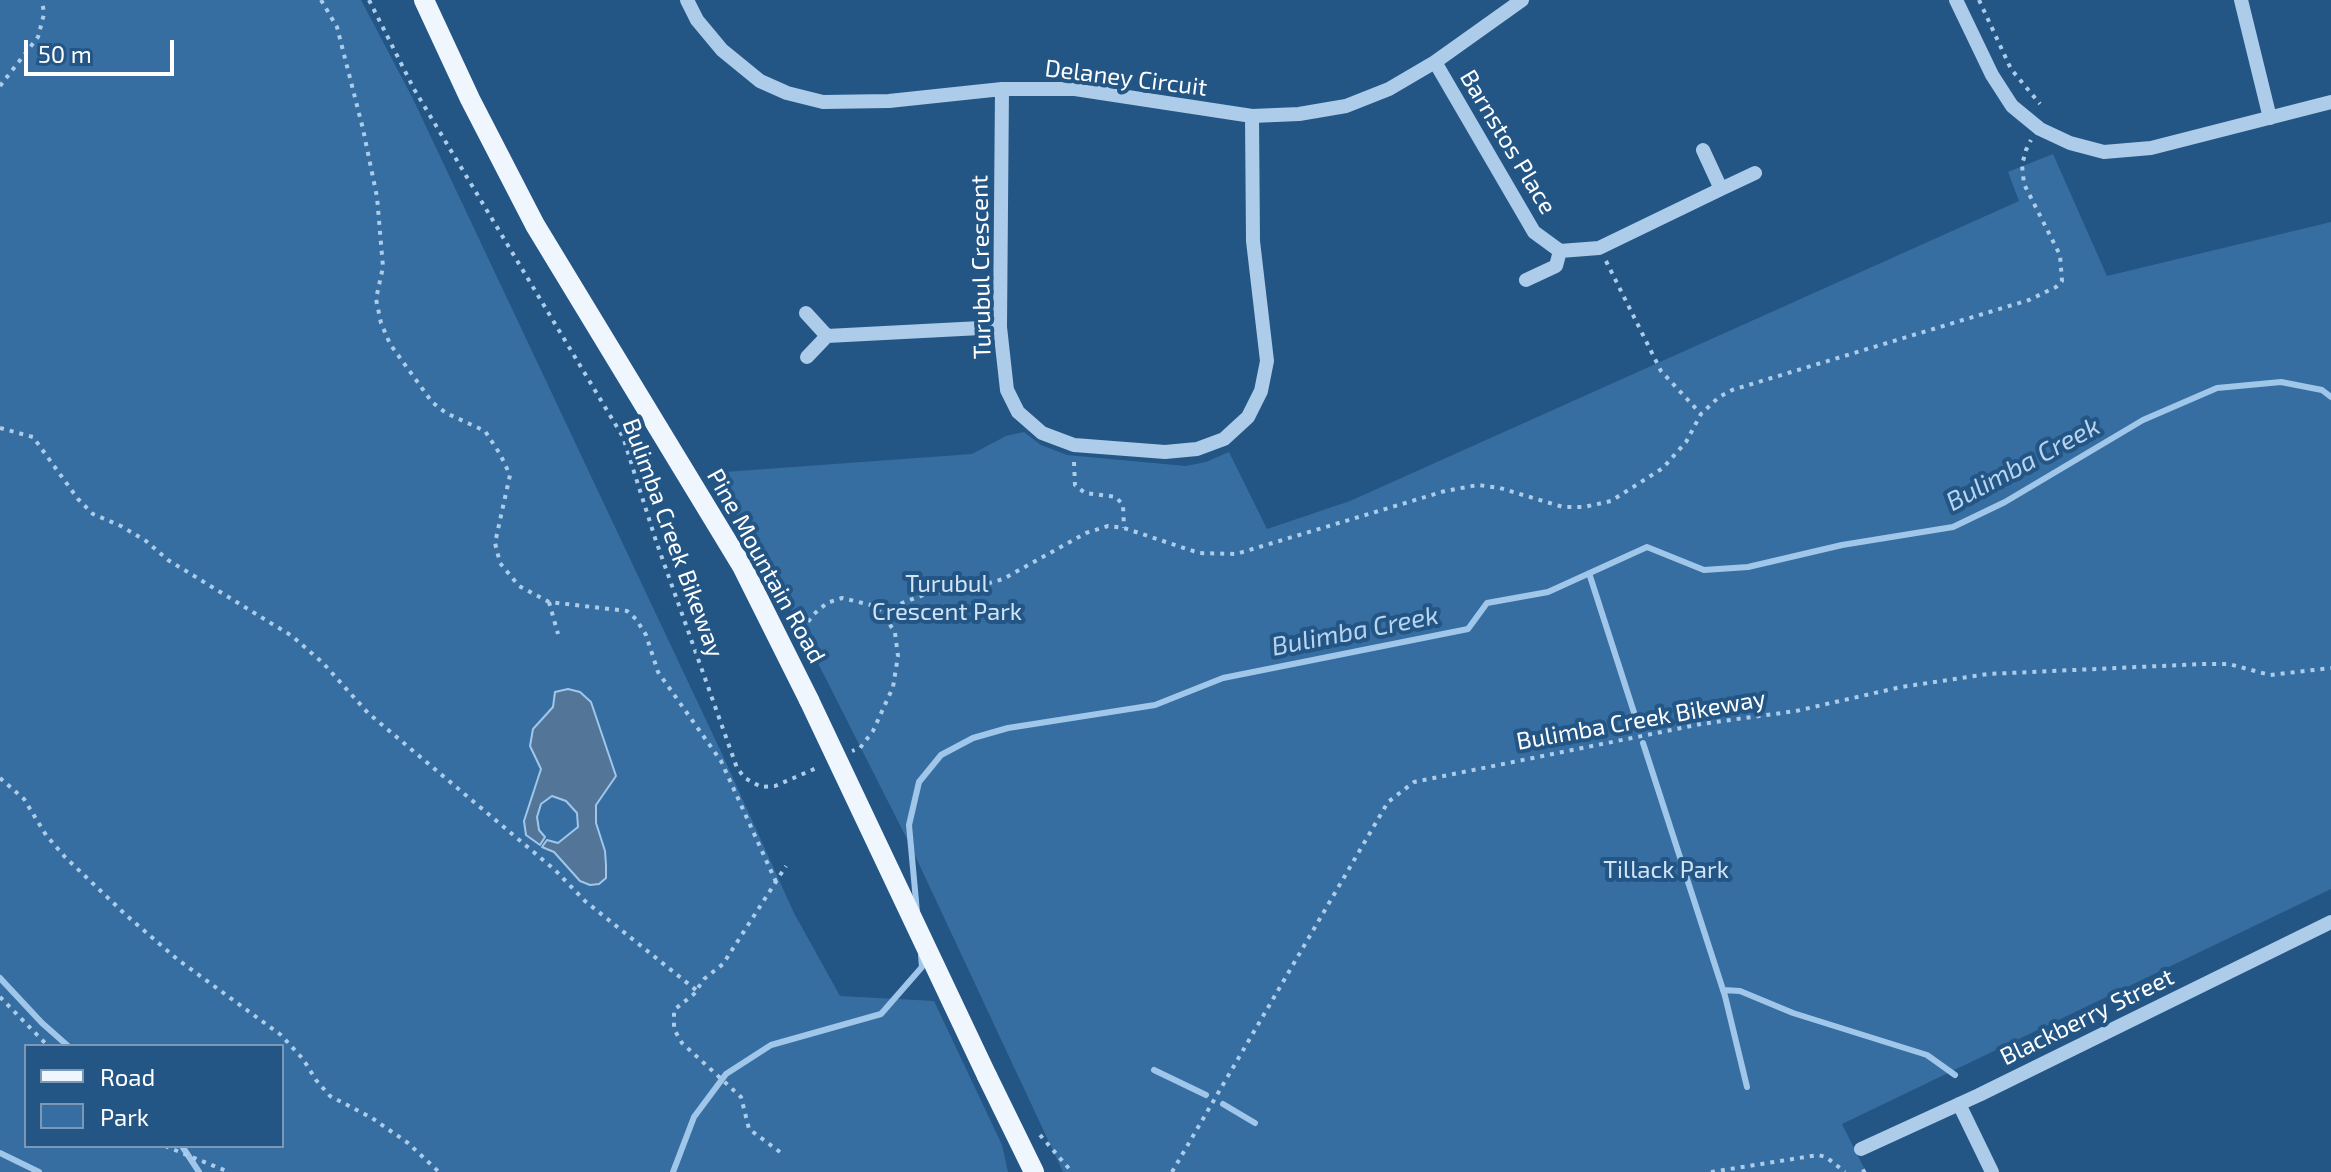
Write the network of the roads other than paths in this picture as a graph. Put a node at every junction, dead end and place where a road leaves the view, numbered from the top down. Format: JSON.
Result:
{"nodes":[{"id":1,"x":424,"y":0,"type":"edge"},
{"id":2,"x":687,"y":0,"type":"edge"},
{"id":3,"x":1522,"y":0,"type":"edge"},
{"id":4,"x":1956,"y":0,"type":"edge"},
{"id":5,"x":2241,"y":0,"type":"edge"},
{"id":6,"x":1435,"y":62,"type":"junction"},
{"id":7,"x":1002,"y":89,"type":"junction"},
{"id":8,"x":2331,"y":102,"type":"edge"},
{"id":9,"x":1252,"y":116,"type":"junction"},
{"id":10,"x":2270,"y":118,"type":"junction"},
{"id":11,"x":1703,"y":150,"type":"dead end"},
{"id":12,"x":1755,"y":173,"type":"dead end"},
{"id":13,"x":1721,"y":189,"type":"junction"},
{"id":14,"x":1560,"y":251,"type":"junction"},
{"id":15,"x":1526,"y":280,"type":"dead end"},
{"id":16,"x":806,"y":313,"type":"dead end"},
{"id":17,"x":1000,"y":327,"type":"junction"},
{"id":18,"x":827,"y":336,"type":"junction"},
{"id":19,"x":807,"y":357,"type":"dead end"},
{"id":20,"x":2331,"y":922,"type":"edge"},
{"id":21,"x":1959,"y":1104,"type":"junction"},
{"id":22,"x":1861,"y":1149,"type":"dead end"},
{"id":23,"x":1034,"y":1172,"type":"edge"},
{"id":24,"x":1992,"y":1172,"type":"edge"}],
"edges":[{"from":1,"to":23,"type":"main road","name":"Pine Mountain Road","bridge":true},
{"from":2,"to":7,"type":"street","name":"Delaney Circuit"},
{"from":3,"to":6,"type":"street","name":"Delaney Circuit"},
{"from":4,"to":10,"type":"street"},
{"from":5,"to":10,"type":"street"},
{"from":6,"to":9,"type":"street","name":"Delaney Circuit"},
{"from":6,"to":14,"type":"street","name":"Barnstos Place"},
{"from":7,"to":9,"type":"street","name":"Delaney Circuit"},
{"from":7,"to":17,"type":"street","name":"Turubul Crescent"},
{"from":8,"to":10,"type":"street"},
{"from":9,"to":17,"type":"street","name":"Turubul Crescent"},
{"from":11,"to":13,"type":"street"},
{"from":12,"to":13,"type":"street"},
{"from":13,"to":14,"type":"street"},
{"from":14,"to":15,"type":"street"},
{"from":16,"to":18,"type":"street"},
{"from":17,"to":18,"type":"street"},
{"from":18,"to":19,"type":"street"},
{"from":20,"to":21,"type":"street","name":"Blackberry Street"},
{"from":21,"to":22,"type":"street","name":"Blackberry Street"},
{"from":21,"to":24,"type":"street"}]}
